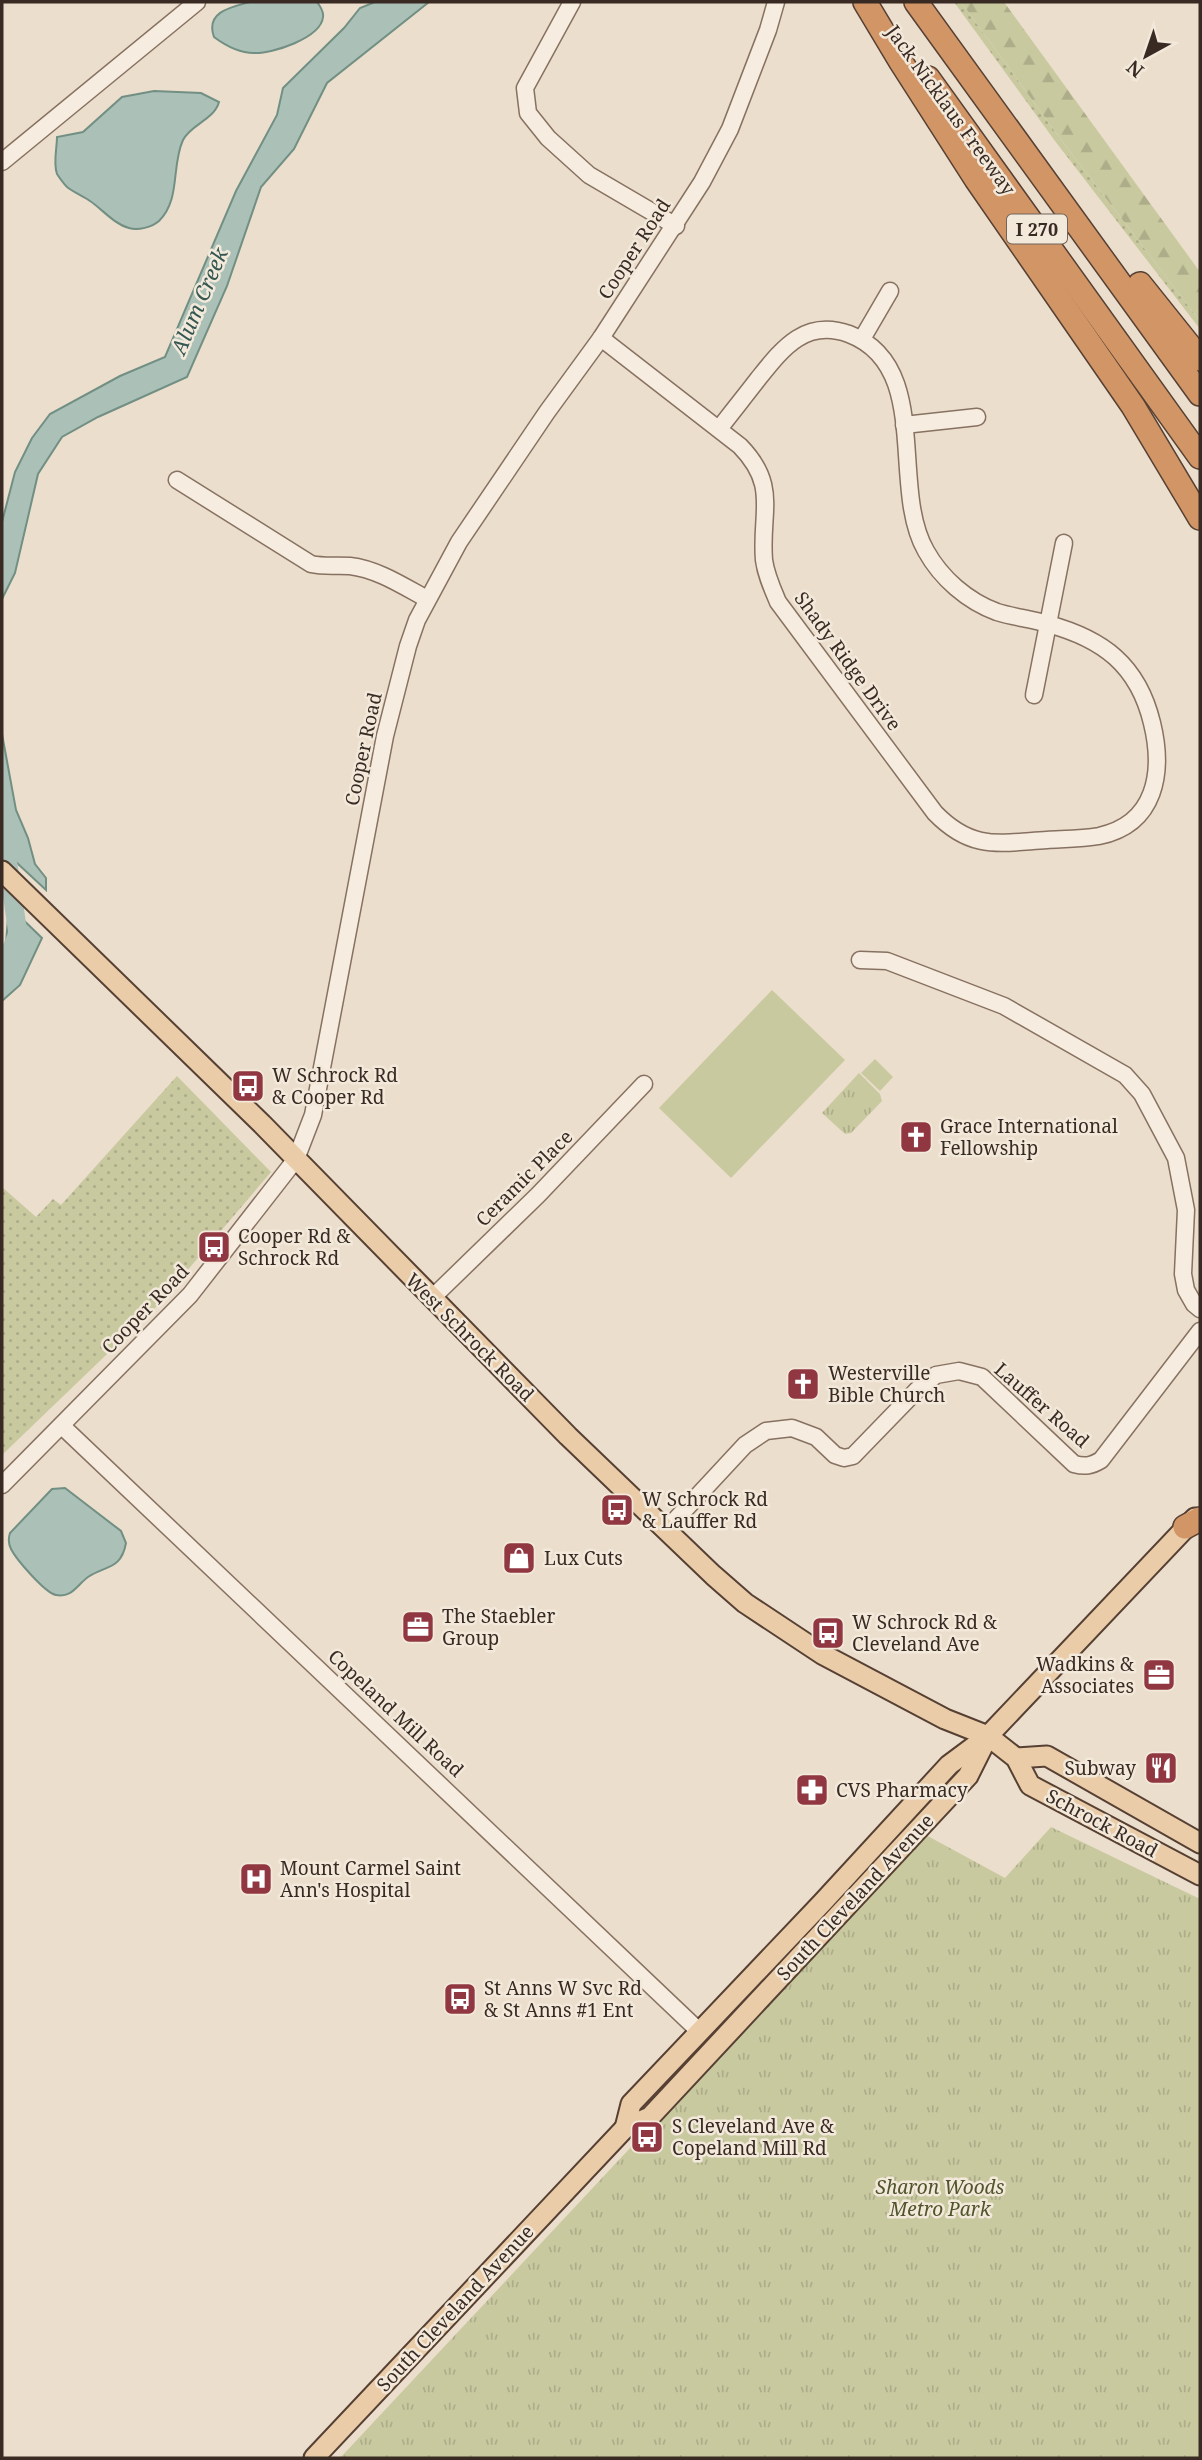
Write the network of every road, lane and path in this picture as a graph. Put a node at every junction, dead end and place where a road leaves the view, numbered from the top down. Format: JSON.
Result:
{"nodes":[{"id":1,"x":197,"y":2,"type":"edge"},
{"id":2,"x":572,"y":2,"type":"edge"},
{"id":3,"x":776,"y":2,"type":"edge"},
{"id":4,"x":866,"y":2,"type":"edge"},
{"id":5,"x":873,"y":2,"type":"edge"},
{"id":6,"x":916,"y":2,"type":"edge"},
{"id":7,"x":994,"y":110,"type":"junction"},
{"id":8,"x":2,"y":162,"type":"edge"},
{"id":9,"x":676,"y":226,"type":"junction"},
{"id":10,"x":890,"y":291,"type":"dead end"},
{"id":11,"x":601,"y":338,"type":"junction"},
{"id":12,"x":862,"y":339,"type":"junction"},
{"id":13,"x":1197,"y":353,"type":"edge"},
{"id":14,"x":1200,"y":394,"type":"edge"},
{"id":15,"x":977,"y":417,"type":"dead end"},
{"id":16,"x":904,"y":425,"type":"junction"},
{"id":17,"x":719,"y":429,"type":"junction"},
{"id":18,"x":1200,"y":457,"type":"edge"},
{"id":19,"x":177,"y":480,"type":"dead end"},
{"id":20,"x":1200,"y":518,"type":"edge"},
{"id":21,"x":1063,"y":543,"type":"dead end"},
{"id":22,"x":427,"y":599,"type":"junction"},
{"id":23,"x":1048,"y":624,"type":"junction"},
{"id":24,"x":1034,"y":695,"type":"dead end"},
{"id":25,"x":2,"y":872,"type":"edge"},
{"id":26,"x":860,"y":960,"type":"dead end"},
{"id":27,"x":644,"y":1084,"type":"dead end"},
{"id":28,"x":296,"y":1159,"type":"junction"},
{"id":29,"x":431,"y":1299,"type":"junction"},
{"id":30,"x":1200,"y":1309,"type":"edge"},
{"id":31,"x":1200,"y":1331,"type":"edge"},
{"id":32,"x":62,"y":1426,"type":"junction"},
{"id":33,"x":2,"y":1485,"type":"edge"},
{"id":34,"x":1195,"y":1520,"type":"edge"},
{"id":35,"x":666,"y":1530,"type":"junction"},
{"id":36,"x":988,"y":1736,"type":"junction"},
{"id":37,"x":1016,"y":1758,"type":"junction"},
{"id":38,"x":1200,"y":1843,"type":"edge"},
{"id":39,"x":1200,"y":1875,"type":"edge"},
{"id":40,"x":700,"y":2032,"type":"junction"},
{"id":41,"x":625,"y":2128,"type":"junction"},
{"id":42,"x":314,"y":2458,"type":"edge"}],
"edges":[{"from":1,"to":8,"type":"street"},
{"from":2,"to":9,"type":"street"},
{"from":3,"to":9,"type":"street","name":"Cooper Road"},
{"from":4,"to":20,"type":"highway"},
{"from":5,"to":18,"type":"highway","name":"Jack Nicklaus Freeway","number":"I 270"},
{"from":6,"to":7,"type":"highway","name":"Jack Nicklaus Freeway","number":"I 270"},
{"from":7,"to":13,"type":"highway"},
{"from":7,"to":14,"type":"highway","name":"Jack Nicklaus Freeway","number":"I 270"},
{"from":9,"to":11,"type":"street","name":"Cooper Road"},
{"from":10,"to":12,"type":"street"},
{"from":11,"to":17,"type":"street","name":"Shady Ridge Drive"},
{"from":11,"to":22,"type":"street","name":"Cooper Road"},
{"from":12,"to":16,"type":"street","name":"Shady Ridge Drive"},
{"from":12,"to":17,"type":"street"},
{"from":15,"to":16,"type":"street"},
{"from":16,"to":23,"type":"street","name":"Shady Ridge Drive"},
{"from":17,"to":23,"type":"street","name":"Shady Ridge Drive"},
{"from":19,"to":22,"type":"street"},
{"from":21,"to":23,"type":"street"},
{"from":22,"to":28,"type":"street","name":"Cooper Road"},
{"from":23,"to":24,"type":"street"},
{"from":25,"to":28,"type":"main road","name":"West Schrock Road"},
{"from":26,"to":30,"type":"street"},
{"from":27,"to":29,"type":"street","name":"Ceramic Place"},
{"from":28,"to":29,"type":"main road","name":"West Schrock Road"},
{"from":28,"to":32,"type":"street","name":"Cooper Road"},
{"from":29,"to":35,"type":"main road","name":"West Schrock Road"},
{"from":31,"to":35,"type":"street","name":"Lauffer Road"},
{"from":32,"to":33,"type":"street","name":"Cooper Road"},
{"from":32,"to":40,"type":"street","name":"Copeland Mill Road"},
{"from":34,"to":36,"type":"main road"},
{"from":35,"to":36,"type":"main road","name":"West Schrock Road"},
{"from":36,"to":37,"type":"main road","name":"Schrock Road"},
{"from":36,"to":40,"type":"main road","name":"South Cleveland Avenue"},
{"from":36,"to":41,"type":"main road","name":"South Cleveland Avenue"},
{"from":37,"to":38,"type":"main road","name":"Schrock Road"},
{"from":37,"to":39,"type":"main road","name":"Schrock Road"},
{"from":40,"to":41,"type":"main road","name":"South Cleveland Avenue"},
{"from":41,"to":42,"type":"main road","name":"South Cleveland Avenue"}]}
